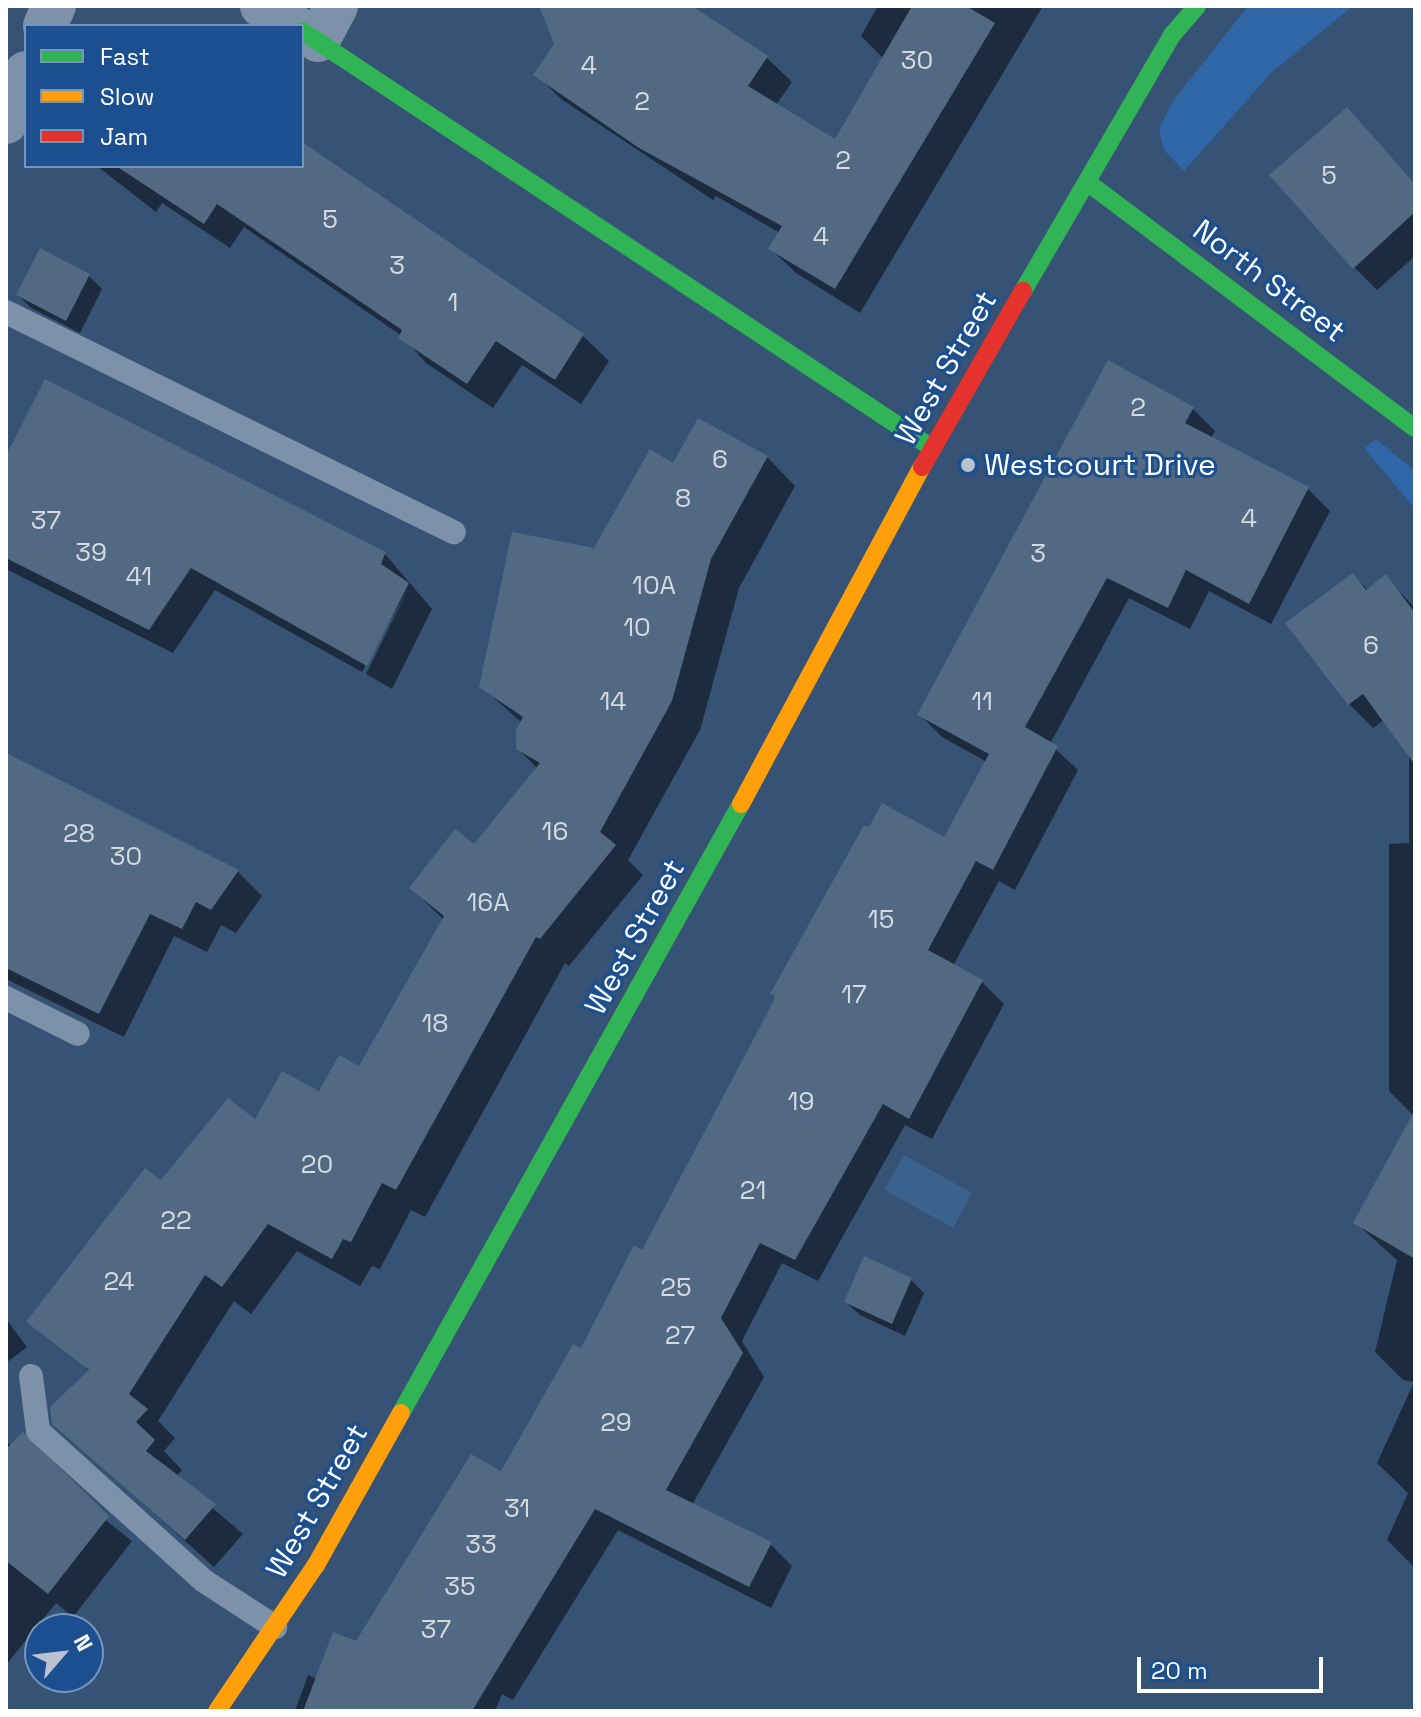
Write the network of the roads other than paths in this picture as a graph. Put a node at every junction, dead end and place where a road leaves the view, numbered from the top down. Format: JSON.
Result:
{"nodes":[{"id":1,"x":262,"y":6,"type":"edge"},
{"id":2,"x":1197,"y":6,"type":"edge"},
{"id":3,"x":312,"y":26,"type":"edge"},
{"id":4,"x":24,"y":78,"type":"edge"},
{"id":5,"x":6,"y":122,"type":"edge"},
{"id":6,"x":1087,"y":182,"type":"junction"},
{"id":7,"x":6,"y":312,"type":"edge"},
{"id":8,"x":1415,"y":428,"type":"edge"},
{"id":9,"x":932,"y":448,"type":"junction"},
{"id":10,"x":454,"y":532,"type":"dead end"},
{"id":11,"x":6,"y":998,"type":"edge"},
{"id":12,"x":78,"y":1034,"type":"dead end"},
{"id":13,"x":31,"y":1376,"type":"dead end"},
{"id":14,"x":275,"y":1627,"type":"junction"},
{"id":15,"x":217,"y":1711,"type":"edge"}],
"edges":[{"from":1,"to":3,"type":"street"},
{"from":2,"to":6,"type":"street","name":"West Street"},
{"from":3,"to":9,"type":"street"},
{"from":4,"to":5,"type":"street"},
{"from":6,"to":8,"type":"street","name":"North Street"},
{"from":6,"to":9,"type":"street","name":"West Street"},
{"from":7,"to":10,"type":"lane"},
{"from":9,"to":14,"type":"street","name":"West Street"},
{"from":11,"to":12,"type":"lane"},
{"from":13,"to":14,"type":"lane"},
{"from":14,"to":15,"type":"street","name":"West Street"}]}
